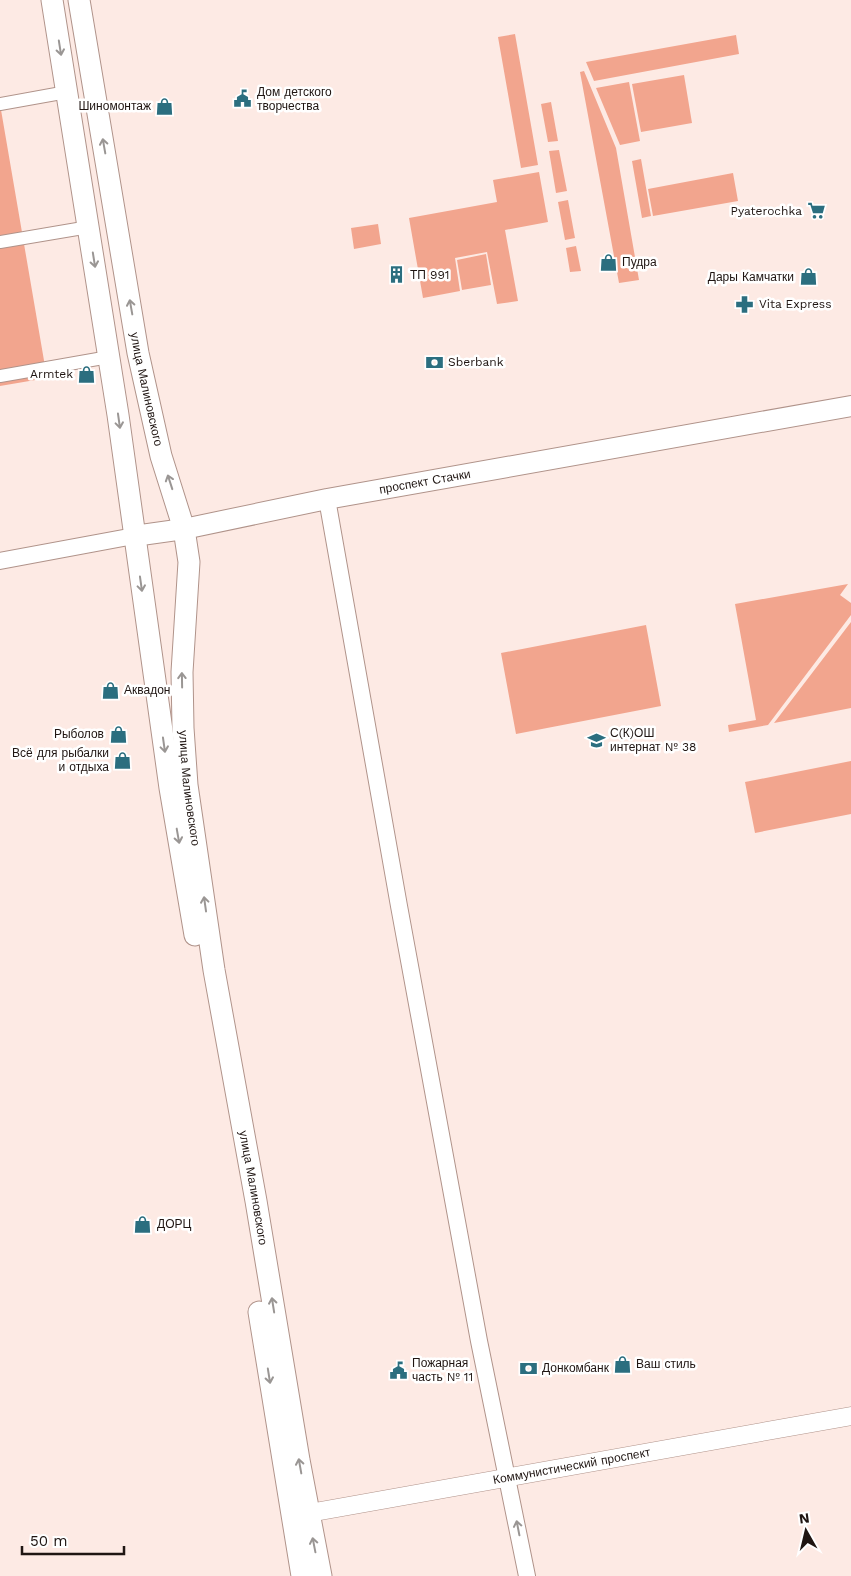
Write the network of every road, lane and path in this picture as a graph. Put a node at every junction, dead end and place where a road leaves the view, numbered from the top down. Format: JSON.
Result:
{"nodes":[{"id":1,"x":52,"y":0,"type":"edge"},
{"id":2,"x":79,"y":0,"type":"edge"},
{"id":3,"x":67,"y":92,"type":"junction"},
{"id":4,"x":0,"y":104,"type":"edge"},
{"id":5,"x":89,"y":227,"type":"junction"},
{"id":6,"x":0,"y":242,"type":"edge"},
{"id":7,"x":109,"y":357,"type":"junction"},
{"id":8,"x":0,"y":376,"type":"edge"},
{"id":9,"x":851,"y":406,"type":"edge"},
{"id":10,"x":327,"y":499,"type":"junction"},
{"id":11,"x":184,"y":529,"type":"junction"},
{"id":12,"x":134,"y":536,"type":"junction"},
{"id":13,"x":0,"y":561,"type":"edge"},
{"id":14,"x":851,"y":1416,"type":"edge"},
{"id":15,"x":508,"y":1478,"type":"junction"},
{"id":16,"x":300,"y":1515,"type":"junction"},
{"id":17,"x":302,"y":1576,"type":"edge"},
{"id":18,"x":321,"y":1576,"type":"edge"},
{"id":19,"x":527,"y":1576,"type":"edge"}],
"edges":[{"from":1,"to":3,"type":"highway","name":"улица Малиновского","one_way":true},
{"from":11,"to":2,"type":"highway","name":"улица Малиновского","one_way":true},
{"from":3,"to":4,"type":"street"},
{"from":3,"to":5,"type":"highway","name":"улица Малиновского"},
{"from":5,"to":6,"type":"street"},
{"from":5,"to":7,"type":"highway","name":"улица Малиновского","one_way":true},
{"from":7,"to":8,"type":"street"},
{"from":7,"to":12,"type":"highway","name":"улица Малиновского","one_way":true},
{"from":9,"to":10,"type":"main road","name":"проспект Стачки"},
{"from":10,"to":11,"type":"main road","name":"проспект Стачки"},
{"from":10,"to":15,"type":"street"},
{"from":11,"to":12,"type":"main road","name":"проспект Стачки"},
{"from":16,"to":11,"type":"highway","name":"улица Малиновского","one_way":true},
{"from":12,"to":13,"type":"street","name":"проспект Стачки"},
{"from":12,"to":16,"type":"highway","name":"улица Малиновского","one_way":true},
{"from":14,"to":15,"type":"main road","name":"Коммунистический проспект"},
{"from":15,"to":16,"type":"main road","name":"Коммунистический проспект"},
{"from":19,"to":15,"type":"street","one_way":true},
{"from":16,"to":17,"type":"highway","name":"улица Малиновского"},
{"from":18,"to":16,"type":"highway","name":"улица Малиновского","one_way":true}]}
